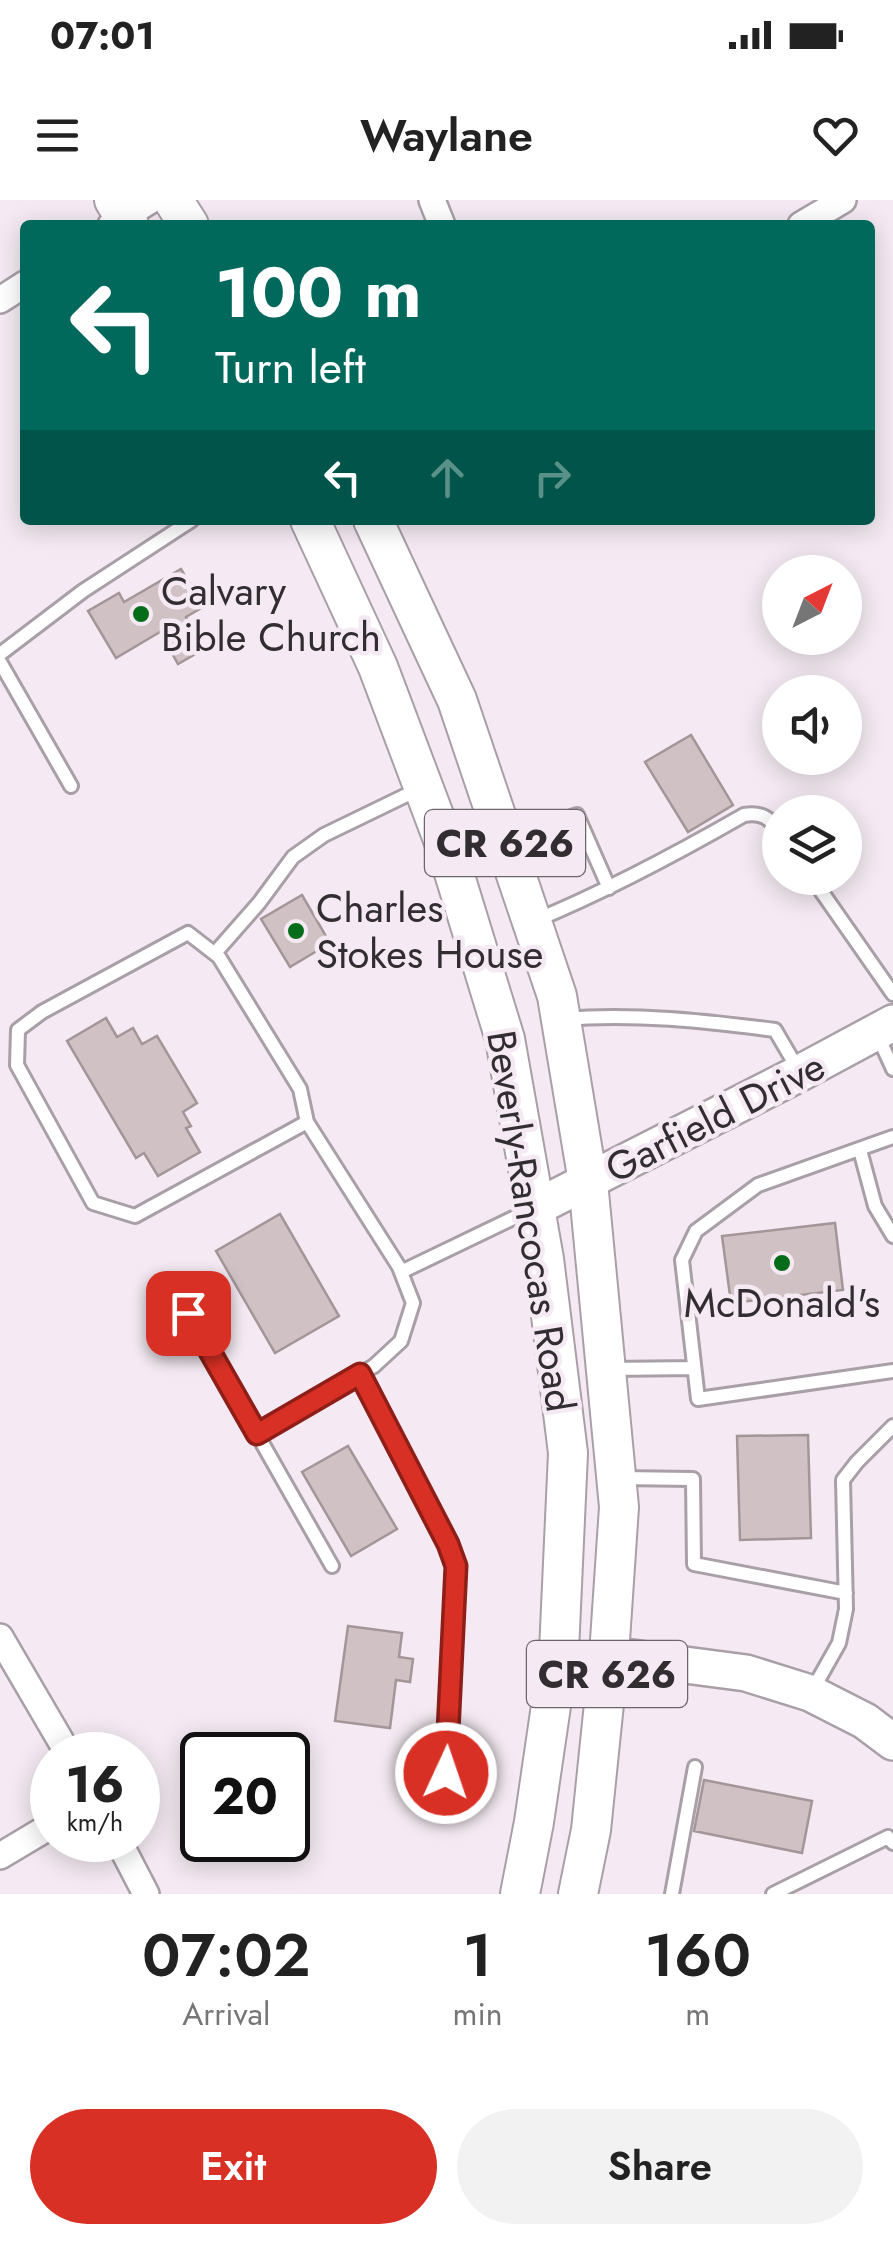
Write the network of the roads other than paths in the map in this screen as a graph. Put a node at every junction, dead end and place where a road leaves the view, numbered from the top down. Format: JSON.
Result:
{"nodes":[{"id":1,"x":843,"y":200,"type":"edge"},
{"id":2,"x":809,"y":220,"type":"edge"},
{"id":3,"x":184,"y":525,"type":"edge"},
{"id":4,"x":312,"y":525,"type":"edge"},
{"id":5,"x":375,"y":525,"type":"edge"},
{"id":6,"x":0,"y":654,"type":"edge"},
{"id":7,"x":0,"y":662,"type":"edge"},
{"id":8,"x":71,"y":786,"type":"dead end"},
{"id":9,"x":424,"y":787,"type":"junction"},
{"id":10,"x":762,"y":816,"type":"edge"},
{"id":11,"x":504,"y":842,"type":"junction"},
{"id":12,"x":608,"y":888,"type":"junction"},
{"id":13,"x":824,"y":895,"type":"edge"},
{"id":14,"x":532,"y":922,"type":"junction"},
{"id":15,"x":215,"y":953,"type":"junction"},
{"id":16,"x":893,"y":994,"type":"edge"},
{"id":17,"x":561,"y":1020,"type":"junction"},
{"id":18,"x":884,"y":1027,"type":"edge"},
{"id":19,"x":893,"y":1069,"type":"edge"},
{"id":20,"x":800,"y":1073,"type":"junction"},
{"id":21,"x":307,"y":1122,"type":"junction"},
{"id":22,"x":893,"y":1137,"type":"edge"},
{"id":23,"x":860,"y":1150,"type":"junction"},
{"id":24,"x":588,"y":1182,"type":"junction"},
{"id":25,"x":535,"y":1208,"type":"junction"},
{"id":26,"x":893,"y":1236,"type":"edge"},
{"id":27,"x":401,"y":1272,"type":"junction"},
{"id":28,"x":170,"y":1283,"type":"dead end"},
{"id":29,"x":694,"y":1368,"type":"junction"},
{"id":30,"x":892,"y":1369,"type":"edge"},
{"id":31,"x":607,"y":1370,"type":"junction"},
{"id":32,"x":360,"y":1374,"type":"junction"},
{"id":33,"x":893,"y":1426,"type":"edge"},
{"id":34,"x":257,"y":1434,"type":"junction"},
{"id":35,"x":616,"y":1478,"type":"junction"},
{"id":36,"x":332,"y":1566,"type":"dead end"},
{"id":37,"x":846,"y":1594,"type":"junction"},
{"id":38,"x":0,"y":1637,"type":"edge"},
{"id":39,"x":609,"y":1655,"type":"junction"},
{"id":40,"x":810,"y":1693,"type":"junction"},
{"id":41,"x":56,"y":1732,"type":"edge"},
{"id":42,"x":893,"y":1742,"type":"edge"},
{"id":43,"x":695,"y":1767,"type":"dead end"},
{"id":44,"x":446,"y":1773,"type":"dead end"},
{"id":45,"x":30,"y":1838,"type":"edge"},
{"id":46,"x":893,"y":1842,"type":"edge"},
{"id":47,"x":0,"y":1856,"type":"edge"},
{"id":48,"x":129,"y":1862,"type":"edge"},
{"id":49,"x":146,"y":1894,"type":"edge"},
{"id":50,"x":520,"y":1894,"type":"edge"},
{"id":51,"x":578,"y":1894,"type":"edge"},
{"id":52,"x":672,"y":1894,"type":"edge"},
{"id":53,"x":772,"y":1894,"type":"edge"}],
"edges":[{"from":1,"to":2,"type":"street"},
{"from":3,"to":6,"type":"lane"},
{"from":4,"to":9,"type":"main road","name":"Beverly-Rancocas Road","number":"CR 626"},
{"from":5,"to":11,"type":"main road","name":"Beverly-Rancocas Road","number":"CR 626"},
{"from":7,"to":8,"type":"lane"},
{"from":9,"to":15,"type":"lane"},
{"from":9,"to":25,"type":"main road","name":"Beverly-Rancocas Road","number":"CR 626"},
{"from":10,"to":12,"type":"lane"},
{"from":11,"to":12,"type":"lane"},
{"from":11,"to":14,"type":"main road","name":"Beverly-Rancocas Road","number":"CR 626"},
{"from":12,"to":14,"type":"lane"},
{"from":13,"to":16,"type":"lane"},
{"from":14,"to":17,"type":"main road","name":"Beverly-Rancocas Road","number":"CR 626"},
{"from":15,"to":21,"type":"lane"},
{"from":15,"to":21,"type":"lane"},
{"from":17,"to":20,"type":"lane"},
{"from":17,"to":24,"type":"main road","name":"Beverly-Rancocas Road","number":"CR 626"},
{"from":18,"to":19,"type":"lane"},
{"from":18,"to":20,"type":"street","name":"Garfield Drive"},
{"from":20,"to":24,"type":"street","name":"Garfield Drive"},
{"from":21,"to":27,"type":"lane"},
{"from":22,"to":23,"type":"lane"},
{"from":23,"to":26,"type":"lane"},
{"from":23,"to":29,"type":"lane"},
{"from":24,"to":25,"type":"street","name":"Garfield Drive"},
{"from":24,"to":31,"type":"main road","name":"Beverly-Rancocas Road","number":"CR 626"},
{"from":25,"to":27,"type":"lane"},
{"from":25,"to":50,"type":"main road","name":"Beverly-Rancocas Road","number":"CR 626"},
{"from":27,"to":32,"type":"lane"},
{"from":28,"to":34,"type":"lane"},
{"from":29,"to":30,"type":"lane"},
{"from":29,"to":31,"type":"lane"},
{"from":31,"to":35,"type":"main road","name":"Beverly-Rancocas Road","number":"CR 626"},
{"from":32,"to":34,"type":"lane"},
{"from":32,"to":44,"type":"lane"},
{"from":33,"to":37,"type":"lane"},
{"from":34,"to":36,"type":"lane"},
{"from":35,"to":37,"type":"lane"},
{"from":35,"to":39,"type":"main road","name":"Beverly-Rancocas Road","number":"CR 626"},
{"from":37,"to":40,"type":"lane"},
{"from":38,"to":41,"type":"street"},
{"from":39,"to":40,"type":"street"},
{"from":39,"to":51,"type":"main road","name":"Beverly-Rancocas Road","number":"CR 626"},
{"from":40,"to":42,"type":"street"},
{"from":43,"to":52,"type":"lane"},
{"from":45,"to":47,"type":"street"},
{"from":46,"to":53,"type":"lane"},
{"from":48,"to":49,"type":"street"}]}
